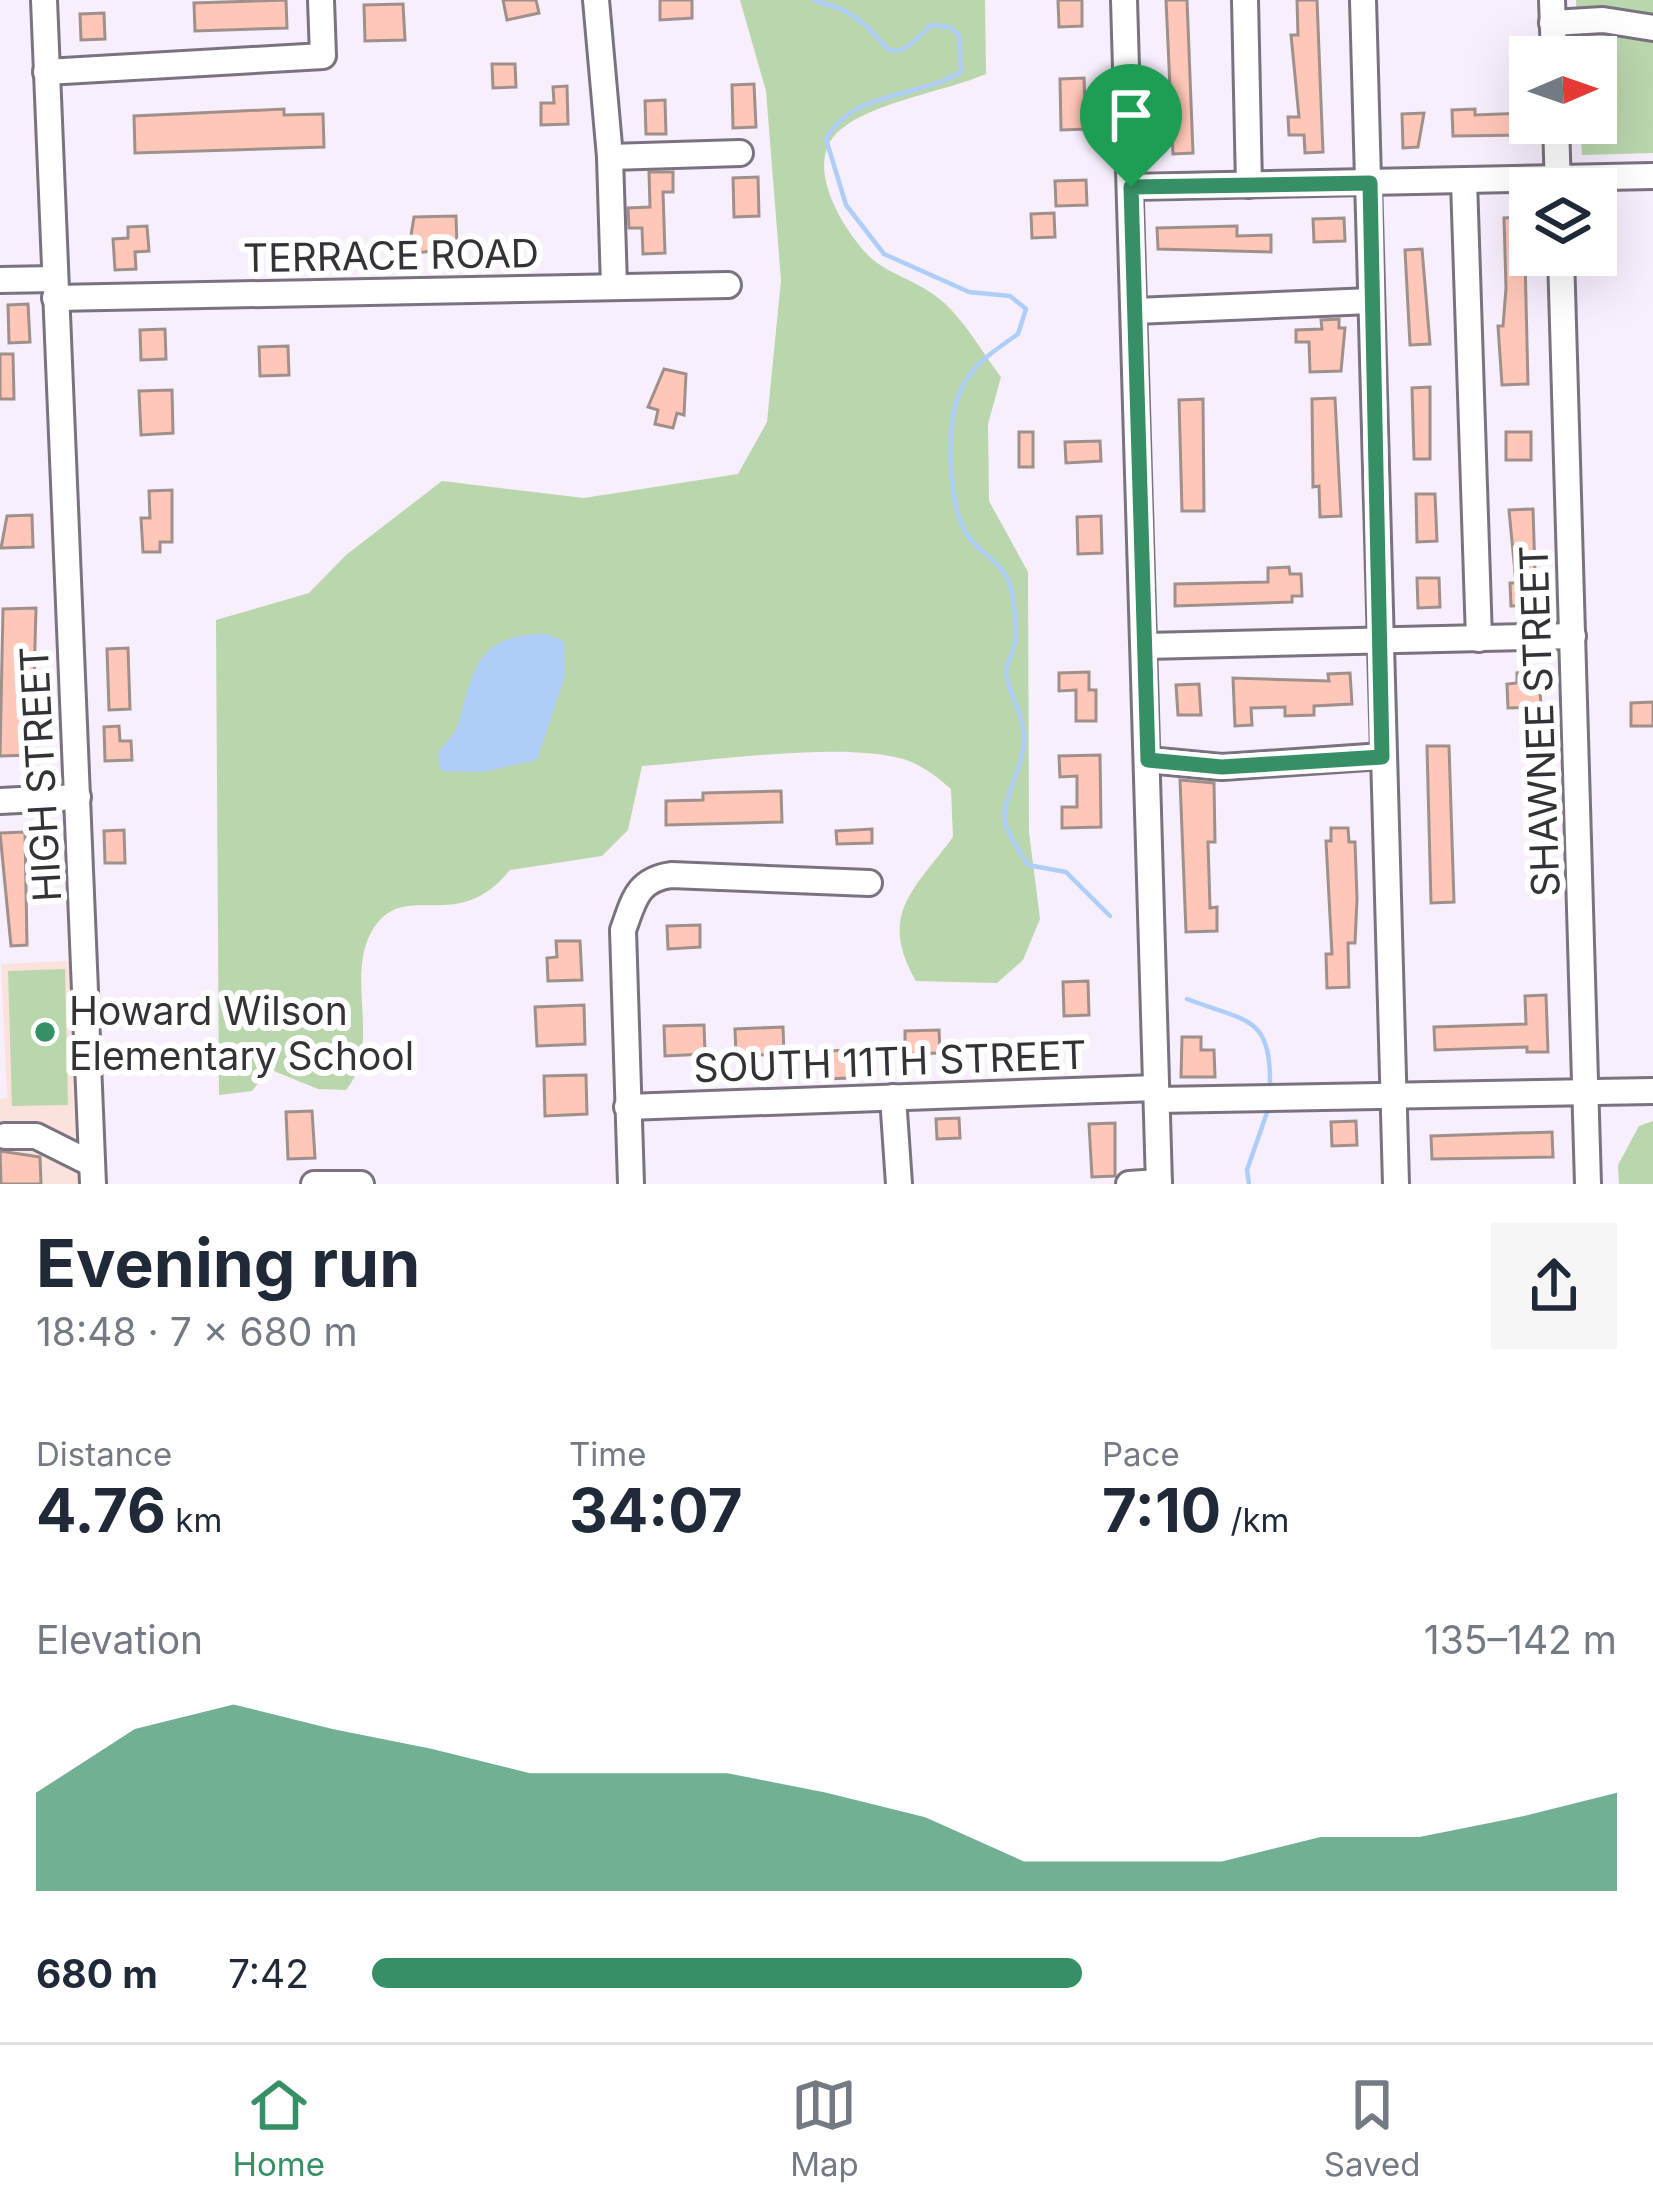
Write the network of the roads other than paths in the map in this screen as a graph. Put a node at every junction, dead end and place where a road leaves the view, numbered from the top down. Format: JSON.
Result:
{"nodes":[{"id":1,"x":44,"y":0,"type":"edge"},
{"id":2,"x":321,"y":0,"type":"edge"},
{"id":3,"x":596,"y":0,"type":"edge"},
{"id":4,"x":1124,"y":0,"type":"edge"},
{"id":5,"x":1245,"y":0,"type":"edge"},
{"id":6,"x":1364,"y":0,"type":"edge"},
{"id":7,"x":1552,"y":11,"type":"edge"},
{"id":8,"x":1653,"y":28,"type":"edge"},
{"id":9,"x":46,"y":72,"type":"junction"},
{"id":10,"x":740,"y":153,"type":"dead end"},
{"id":11,"x":610,"y":157,"type":"junction"},
{"id":12,"x":1653,"y":176,"type":"edge"},
{"id":13,"x":1617,"y":179,"type":"edge"},
{"id":14,"x":1464,"y":181,"type":"junction"},
{"id":15,"x":1509,"y":182,"type":"edge"},
{"id":16,"x":1370,"y":183,"type":"junction"},
{"id":17,"x":1250,"y":185,"type":"junction"},
{"id":18,"x":1131,"y":187,"type":"junction"},
{"id":19,"x":1562,"y":276,"type":"edge"},
{"id":20,"x":0,"y":280,"type":"edge"},
{"id":21,"x":728,"y":285,"type":"dead end"},
{"id":22,"x":614,"y":286,"type":"junction"},
{"id":23,"x":54,"y":288,"type":"junction"},
{"id":24,"x":1371,"y":301,"type":"junction"},
{"id":25,"x":1135,"y":311,"type":"junction"},
{"id":26,"x":1574,"y":635,"type":"junction"},
{"id":27,"x":1479,"y":639,"type":"junction"},
{"id":28,"x":1378,"y":642,"type":"junction"},
{"id":29,"x":1144,"y":646,"type":"junction"},
{"id":30,"x":1382,"y":757,"type":"junction"},
{"id":31,"x":1148,"y":760,"type":"junction"},
{"id":32,"x":77,"y":797,"type":"junction"},
{"id":33,"x":0,"y":801,"type":"edge"},
{"id":34,"x":869,"y":883,"type":"dead end"},
{"id":35,"x":1653,"y":1091,"type":"edge"},
{"id":36,"x":1586,"y":1092,"type":"junction"},
{"id":37,"x":1157,"y":1094,"type":"junction"},
{"id":38,"x":1396,"y":1094,"type":"junction"},
{"id":39,"x":893,"y":1097,"type":"junction"},
{"id":40,"x":627,"y":1106,"type":"junction"},
{"id":41,"x":4,"y":1136,"type":"dead end"},
{"id":42,"x":92,"y":1174,"type":"edge"},
{"id":43,"x":1159,"y":1183,"type":"edge"},
{"id":44,"x":314,"y":1184,"type":"edge"},
{"id":45,"x":362,"y":1184,"type":"edge"},
{"id":46,"x":631,"y":1184,"type":"edge"},
{"id":47,"x":899,"y":1184,"type":"edge"},
{"id":48,"x":1129,"y":1184,"type":"edge"},
{"id":49,"x":1396,"y":1184,"type":"edge"},
{"id":50,"x":1588,"y":1184,"type":"edge"}],
"edges":[{"from":1,"to":9,"type":"street","name":"HIGH STREET"},
{"from":2,"to":9,"type":"street"},
{"from":3,"to":11,"type":"street"},
{"from":4,"to":18,"type":"street"},
{"from":5,"to":17,"type":"street"},
{"from":6,"to":16,"type":"street"},
{"from":7,"to":8,"type":"street"},
{"from":9,"to":23,"type":"street","name":"HIGH STREET"},
{"from":10,"to":11,"type":"street"},
{"from":11,"to":22,"type":"street"},
{"from":12,"to":13,"type":"street"},
{"from":14,"to":15,"type":"street"},
{"from":14,"to":16,"type":"street"},
{"from":14,"to":27,"type":"street"},
{"from":16,"to":17,"type":"street"},
{"from":16,"to":24,"type":"street"},
{"from":17,"to":18,"type":"street"},
{"from":18,"to":25,"type":"street"},
{"from":19,"to":26,"type":"street","name":"SHAWNEE STREET"},
{"from":20,"to":23,"type":"street","name":"TERRACE ROAD"},
{"from":21,"to":22,"type":"street","name":"TERRACE ROAD"},
{"from":22,"to":23,"type":"street","name":"TERRACE ROAD"},
{"from":23,"to":32,"type":"street","name":"HIGH STREET"},
{"from":24,"to":25,"type":"street"},
{"from":24,"to":28,"type":"street"},
{"from":25,"to":29,"type":"street"},
{"from":26,"to":27,"type":"street"},
{"from":26,"to":36,"type":"street","name":"SHAWNEE STREET"},
{"from":27,"to":28,"type":"street"},
{"from":28,"to":29,"type":"street"},
{"from":28,"to":30,"type":"street"},
{"from":29,"to":31,"type":"street"},
{"from":30,"to":31,"type":"street"},
{"from":30,"to":38,"type":"street"},
{"from":31,"to":37,"type":"street"},
{"from":32,"to":33,"type":"street"},
{"from":32,"to":42,"type":"street","name":"HIGH STREET"},
{"from":34,"to":40,"type":"street"},
{"from":35,"to":36,"type":"street","name":"SOUTH 11TH STREET"},
{"from":36,"to":38,"type":"street","name":"SOUTH 11TH STREET"},
{"from":36,"to":50,"type":"street","name":"SHAWNEE STREET"},
{"from":37,"to":38,"type":"street","name":"SOUTH 11TH STREET"},
{"from":37,"to":39,"type":"street","name":"SOUTH 11TH STREET"},
{"from":37,"to":43,"type":"street"},
{"from":38,"to":49,"type":"street"},
{"from":39,"to":40,"type":"street","name":"SOUTH 11TH STREET"},
{"from":39,"to":47,"type":"street"},
{"from":40,"to":46,"type":"street"},
{"from":41,"to":42,"type":"street"},
{"from":43,"to":48,"type":"street"},
{"from":44,"to":45,"type":"street"}]}
